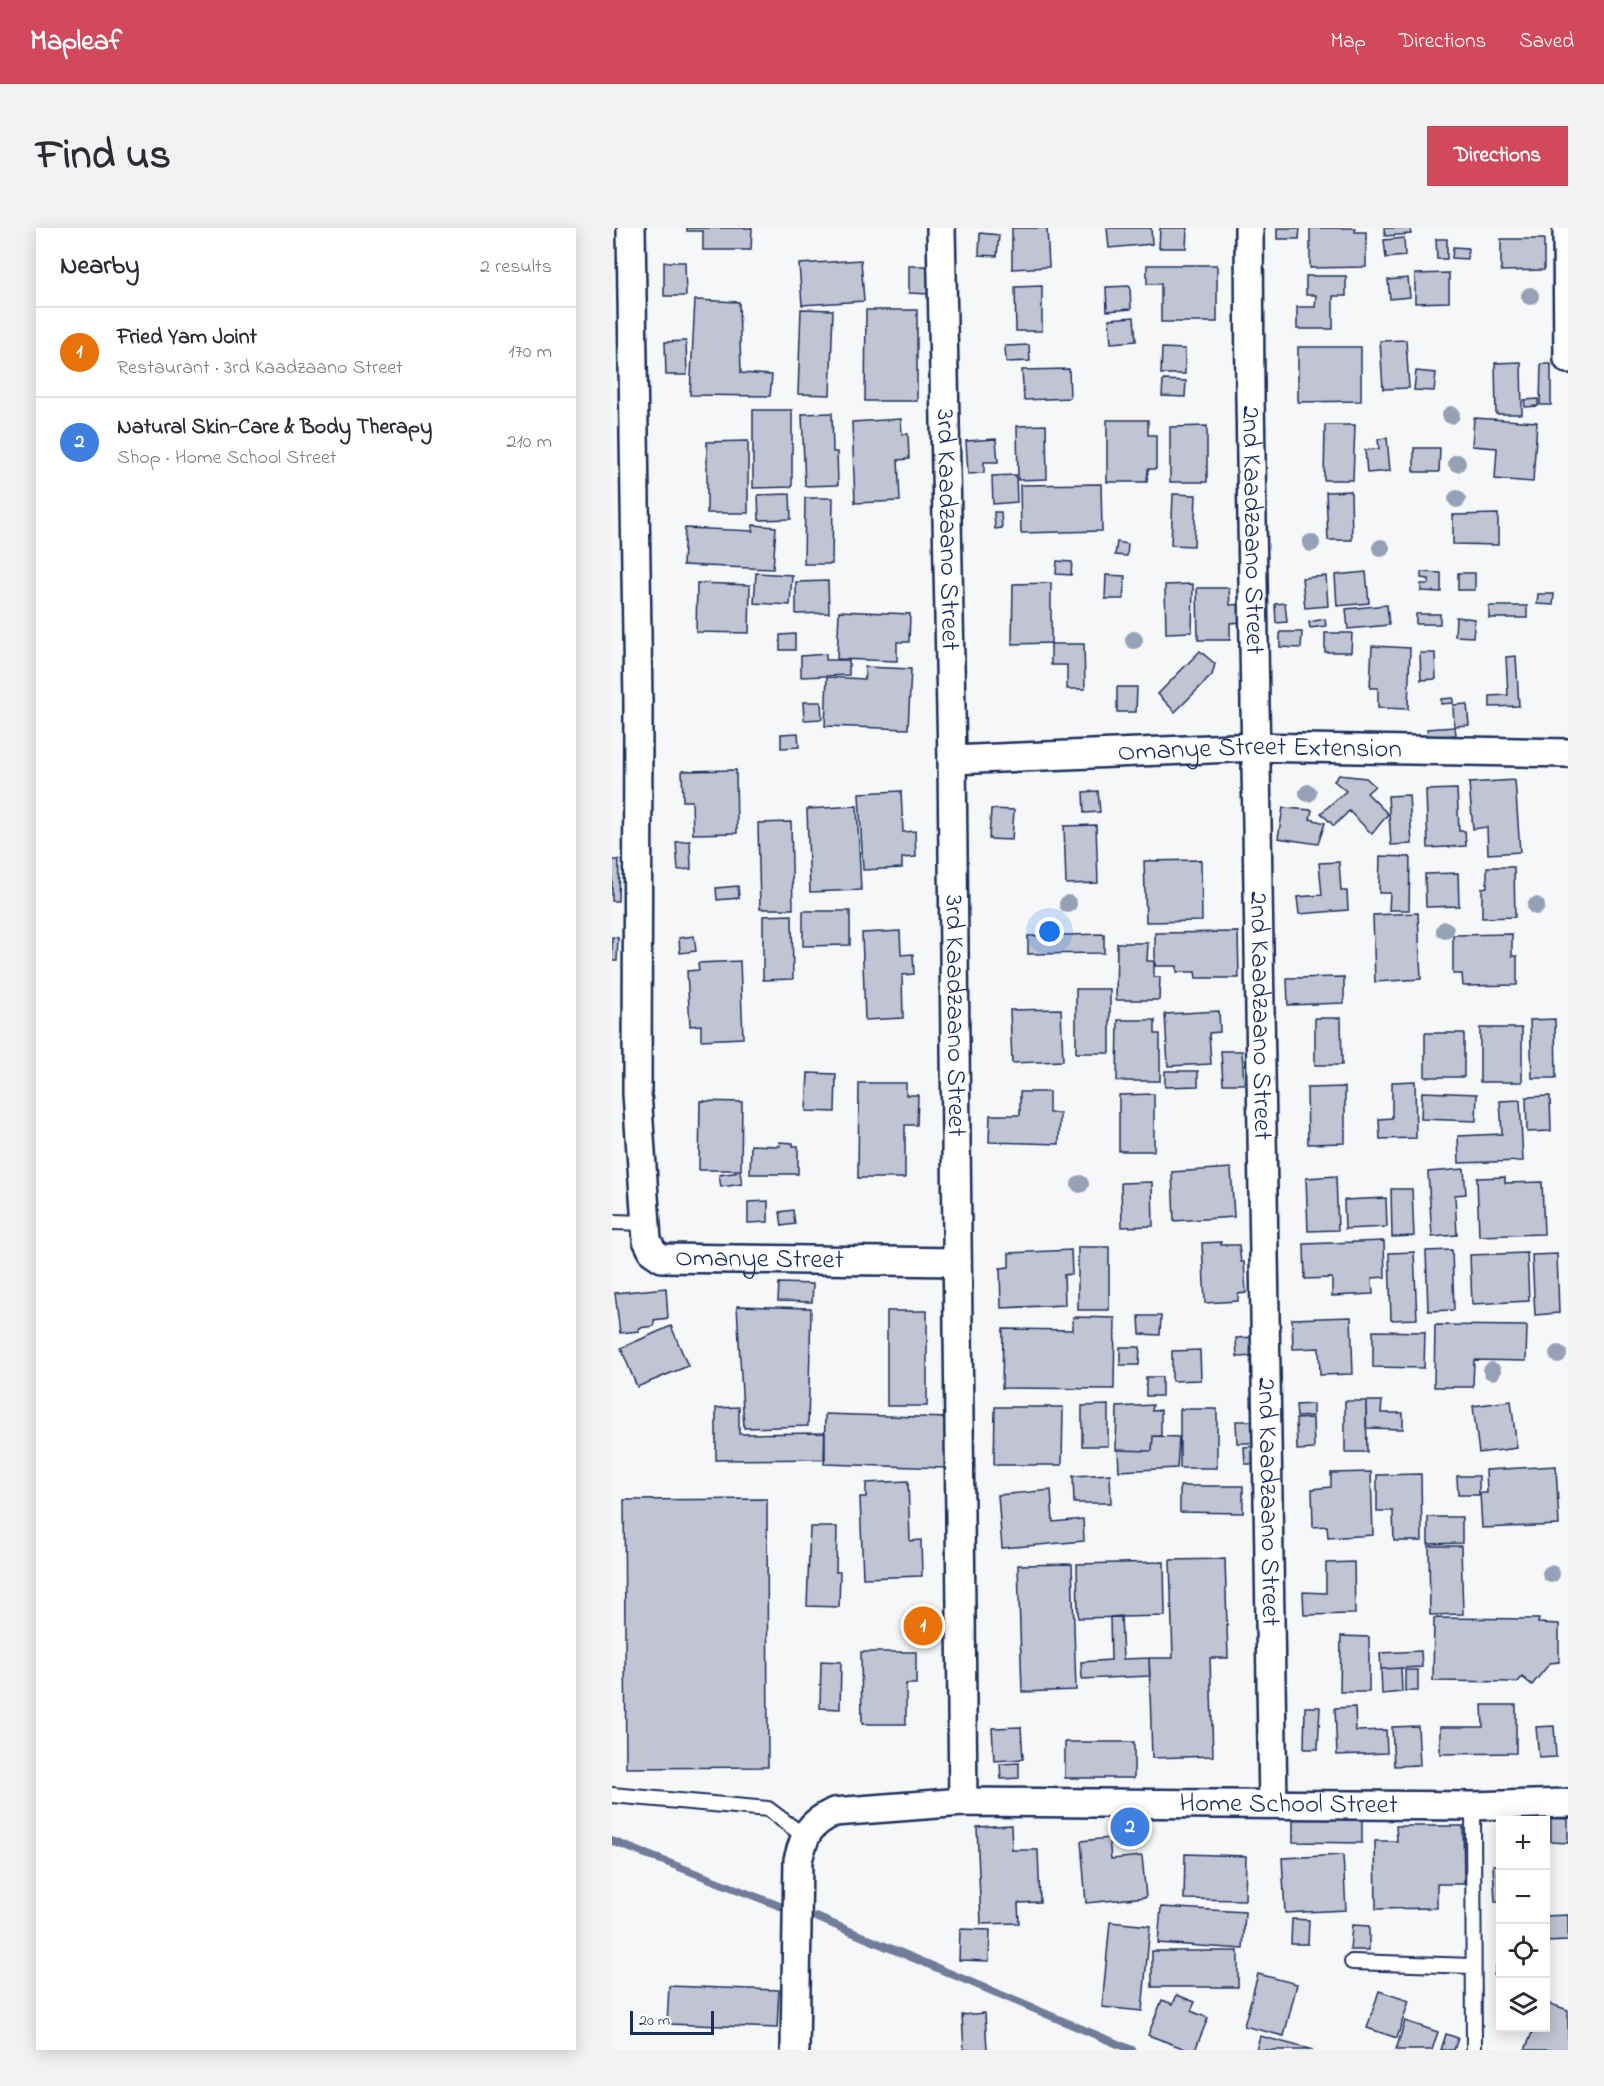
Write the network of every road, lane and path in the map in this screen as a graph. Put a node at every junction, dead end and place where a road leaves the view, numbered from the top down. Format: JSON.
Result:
{"nodes":[{"id":1,"x":631,"y":228,"type":"edge"},
{"id":2,"x":941,"y":228,"type":"edge"},
{"id":3,"x":1249,"y":228,"type":"edge"},
{"id":4,"x":1567,"y":228,"type":"edge"},
{"id":5,"x":1568,"y":359,"type":"edge"},
{"id":6,"x":1256,"y":747,"type":"junction"},
{"id":7,"x":1568,"y":753,"type":"edge"},
{"id":8,"x":952,"y":760,"type":"junction"},
{"id":9,"x":612,"y":1222,"type":"edge"},
{"id":10,"x":646,"y":1223,"type":"junction"},
{"id":11,"x":957,"y":1262,"type":"junction"},
{"id":12,"x":612,"y":1795,"type":"edge"},
{"id":13,"x":963,"y":1802,"type":"junction"},
{"id":14,"x":1568,"y":1803,"type":"edge"},
{"id":15,"x":1273,"y":1804,"type":"junction"},
{"id":16,"x":1473,"y":1806,"type":"junction"},
{"id":17,"x":804,"y":1836,"type":"junction"},
{"id":18,"x":1352,"y":1962,"type":"dead end"},
{"id":19,"x":1473,"y":1966,"type":"junction"},
{"id":20,"x":795,"y":2050,"type":"edge"},
{"id":21,"x":1474,"y":2050,"type":"edge"}],
"edges":[{"from":1,"to":10,"type":"street","name":"Omanye Street"},
{"from":2,"to":8,"type":"street","name":"3rd Kaadzaano Street"},
{"from":3,"to":6,"type":"street","name":"2nd Kaadzaano Street"},
{"from":4,"to":5,"type":"street"},
{"from":6,"to":7,"type":"street","name":"Omanye Street Extension"},
{"from":6,"to":8,"type":"street","name":"Omanye Street Extension"},
{"from":6,"to":15,"type":"street","name":"2nd Kaadzaano Street"},
{"from":8,"to":11,"type":"street","name":"3rd Kaadzaano Street"},
{"from":9,"to":10,"type":"lane"},
{"from":10,"to":11,"type":"street","name":"Omanye Street"},
{"from":11,"to":13,"type":"street","name":"3rd Kaadzaano Street"},
{"from":12,"to":17,"type":"lane"},
{"from":13,"to":15,"type":"street","name":"Home School Street"},
{"from":13,"to":17,"type":"street","name":"Home School Street"},
{"from":14,"to":16,"type":"street","name":"Home School Street"},
{"from":15,"to":16,"type":"street","name":"Home School Street"},
{"from":16,"to":19,"type":"lane"},
{"from":17,"to":20,"type":"street"},
{"from":18,"to":19,"type":"lane"},
{"from":19,"to":21,"type":"lane"}]}
